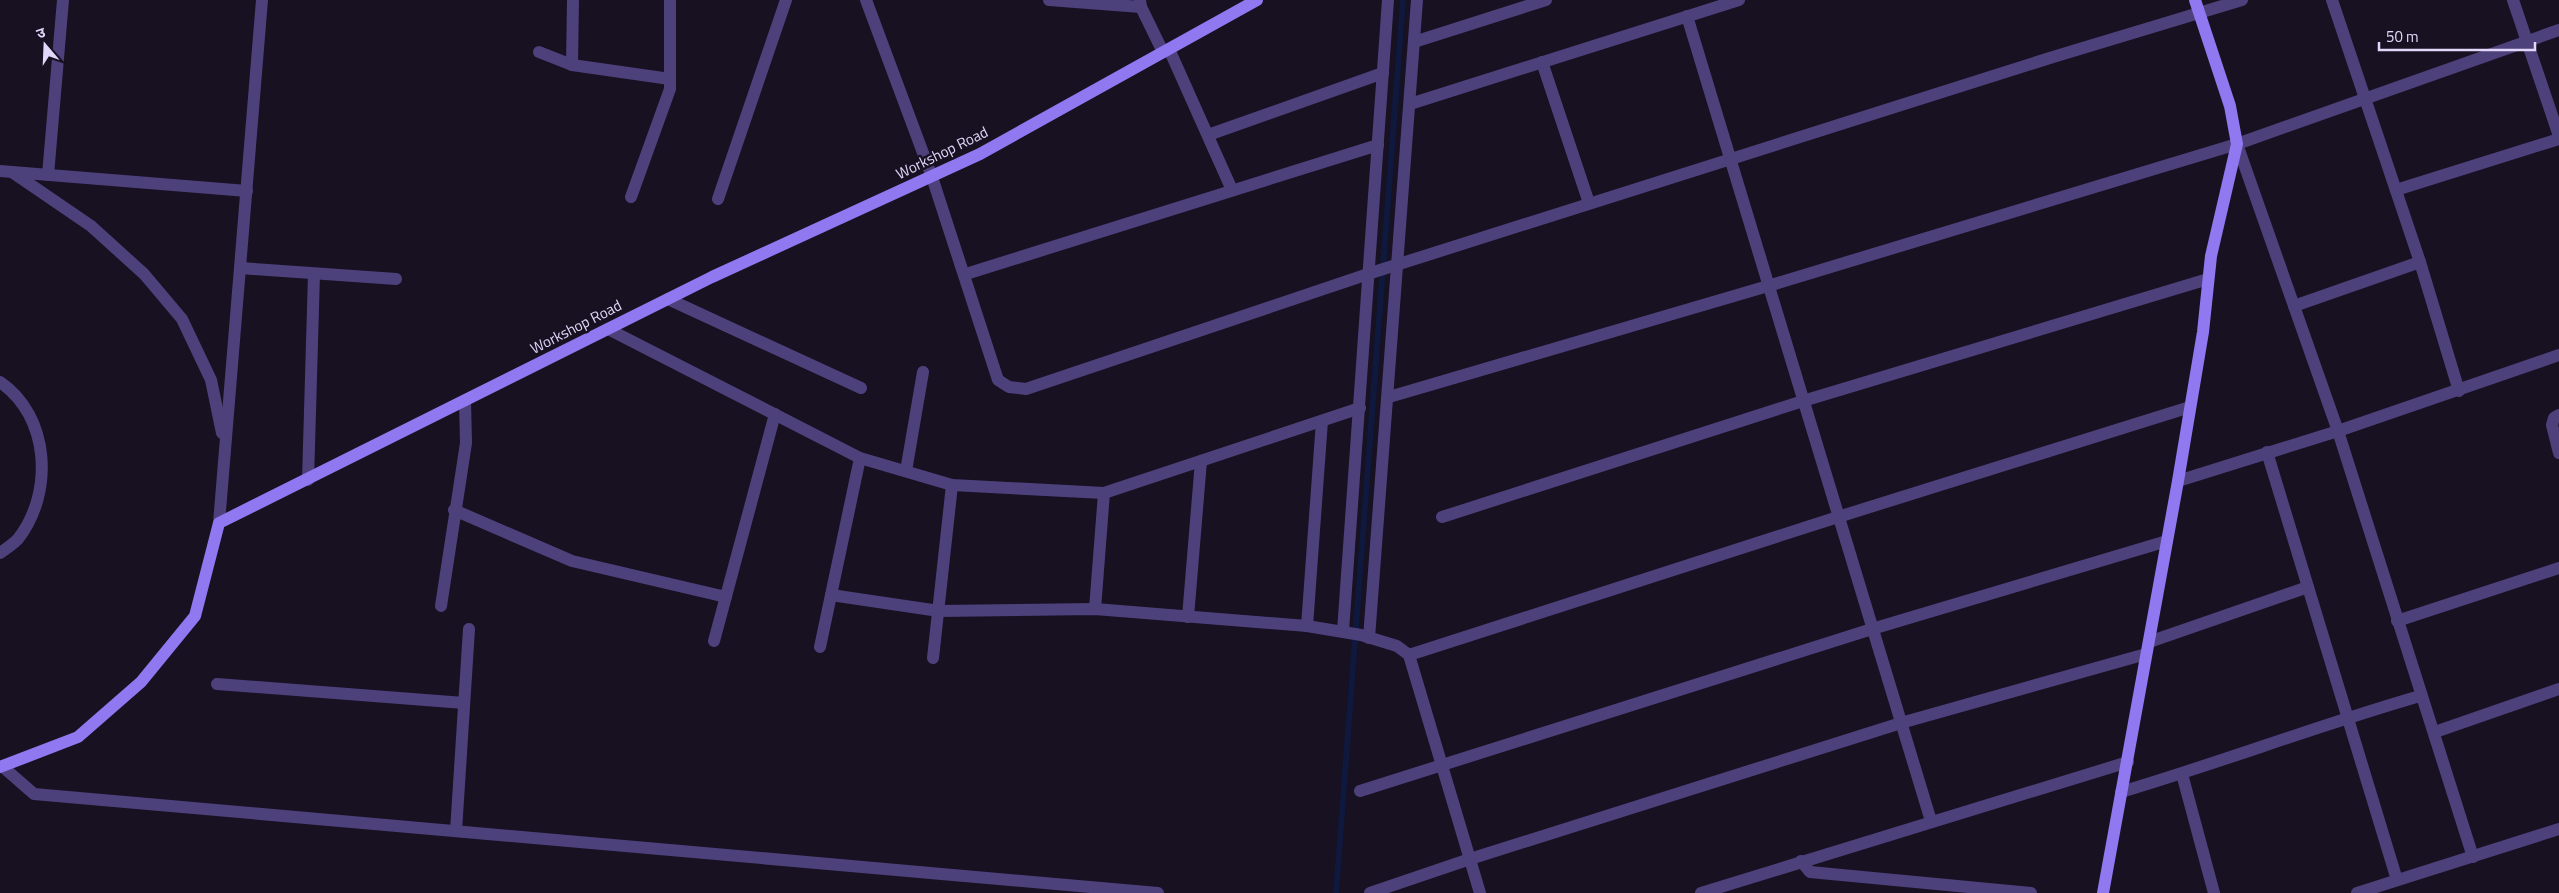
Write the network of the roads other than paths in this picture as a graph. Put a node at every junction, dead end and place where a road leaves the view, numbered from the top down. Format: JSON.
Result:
{"nodes":[{"id":1,"x":63,"y":0,"type":"edge"},
{"id":2,"x":262,"y":0,"type":"edge"},
{"id":3,"x":573,"y":0,"type":"edge"},
{"id":4,"x":670,"y":0,"type":"edge"},
{"id":5,"x":786,"y":0,"type":"edge"},
{"id":6,"x":866,"y":0,"type":"edge"},
{"id":7,"x":1049,"y":0,"type":"edge"},
{"id":8,"x":1257,"y":0,"type":"edge"},
{"id":9,"x":1388,"y":0,"type":"edge"},
{"id":10,"x":1418,"y":0,"type":"edge"},
{"id":11,"x":1546,"y":0,"type":"edge"},
{"id":12,"x":1739,"y":0,"type":"edge"},
{"id":13,"x":2195,"y":0,"type":"edge"},
{"id":14,"x":2242,"y":0,"type":"edge"},
{"id":15,"x":2332,"y":0,"type":"edge"},
{"id":16,"x":2513,"y":0,"type":"edge"},
{"id":17,"x":1140,"y":3,"type":"edge"},
{"id":18,"x":2200,"y":14,"type":"junction"},
{"id":19,"x":1686,"y":16,"type":"junction"},
{"id":20,"x":2559,"y":30,"type":"edge"},
{"id":21,"x":2527,"y":41,"type":"junction"},
{"id":22,"x":1414,"y":42,"type":"junction"},
{"id":23,"x":1166,"y":50,"type":"junction"},
{"id":24,"x":539,"y":52,"type":"dead end"},
{"id":25,"x":1542,"y":62,"type":"junction"},
{"id":26,"x":572,"y":65,"type":"junction"},
{"id":27,"x":1383,"y":73,"type":"junction"},
{"id":28,"x":670,"y":79,"type":"junction"},
{"id":29,"x":2363,"y":98,"type":"junction"},
{"id":30,"x":1410,"y":104,"type":"junction"},
{"id":31,"x":1208,"y":135,"type":"junction"},
{"id":32,"x":2559,"y":138,"type":"edge"},
{"id":33,"x":2237,"y":144,"type":"junction"},
{"id":34,"x":1378,"y":145,"type":"junction"},
{"id":35,"x":1729,"y":159,"type":"junction"},
{"id":36,"x":6,"y":171,"type":"edge"},
{"id":37,"x":48,"y":175,"type":"junction"},
{"id":38,"x":932,"y":177,"type":"junction"},
{"id":39,"x":1232,"y":190,"type":"junction"},
{"id":40,"x":2396,"y":190,"type":"junction"},
{"id":41,"x":246,"y":191,"type":"junction"},
{"id":42,"x":631,"y":197,"type":"dead end"},
{"id":43,"x":718,"y":199,"type":"dead end"},
{"id":44,"x":1589,"y":204,"type":"junction"},
{"id":45,"x":2420,"y":262,"type":"junction"},
{"id":46,"x":240,"y":268,"type":"junction"},
{"id":47,"x":1383,"y":269,"type":"junction"},
{"id":48,"x":314,"y":274,"type":"junction"},
{"id":49,"x":966,"y":274,"type":"junction"},
{"id":50,"x":396,"y":279,"type":"dead end"},
{"id":51,"x":2208,"y":279,"type":"junction"},
{"id":52,"x":1768,"y":286,"type":"junction"},
{"id":53,"x":668,"y":299,"type":"junction"},
{"id":54,"x":2294,"y":306,"type":"junction"},
{"id":55,"x":608,"y":329,"type":"junction"},
{"id":56,"x":2559,"y":355,"type":"edge"},
{"id":57,"x":923,"y":372,"type":"dead end"},
{"id":58,"x":0,"y":382,"type":"edge"},
{"id":59,"x":861,"y":388,"type":"dead end"},
{"id":60,"x":2459,"y":391,"type":"junction"},
{"id":61,"x":1389,"y":397,"type":"junction"},
{"id":62,"x":465,"y":401,"type":"junction"},
{"id":63,"x":1803,"y":401,"type":"junction"},
{"id":64,"x":2190,"y":407,"type":"junction"},
{"id":65,"x":1360,"y":408,"type":"junction"},
{"id":66,"x":775,"y":414,"type":"junction"},
{"id":67,"x":2559,"y":415,"type":"edge"},
{"id":68,"x":1322,"y":421,"type":"junction"},
{"id":69,"x":2338,"y":431,"type":"junction"},
{"id":70,"x":226,"y":448,"type":"junction"},
{"id":71,"x":2267,"y":452,"type":"junction"},
{"id":72,"x":2559,"y":453,"type":"edge"},
{"id":73,"x":860,"y":458,"type":"junction"},
{"id":74,"x":1201,"y":461,"type":"junction"},
{"id":75,"x":906,"y":471,"type":"junction"},
{"id":76,"x":308,"y":480,"type":"junction"},
{"id":77,"x":2178,"y":481,"type":"junction"},
{"id":78,"x":952,"y":485,"type":"junction"},
{"id":79,"x":1104,"y":493,"type":"junction"},
{"id":80,"x":454,"y":510,"type":"junction"},
{"id":81,"x":1838,"y":516,"type":"junction"},
{"id":82,"x":1442,"y":517,"type":"dead end"},
{"id":83,"x":220,"y":523,"type":"junction"},
{"id":84,"x":2167,"y":541,"type":"junction"},
{"id":85,"x":0,"y":553,"type":"edge"},
{"id":86,"x":2559,"y":568,"type":"edge"},
{"id":87,"x":2308,"y":587,"type":"junction"},
{"id":88,"x":831,"y":595,"type":"junction"},
{"id":89,"x":726,"y":598,"type":"junction"},
{"id":90,"x":441,"y":606,"type":"dead end"},
{"id":91,"x":1095,"y":609,"type":"junction"},
{"id":92,"x":939,"y":611,"type":"junction"},
{"id":93,"x":1188,"y":616,"type":"junction"},
{"id":94,"x":2397,"y":621,"type":"junction"},
{"id":95,"x":1307,"y":626,"type":"junction"},
{"id":96,"x":1872,"y":629,"type":"junction"},
{"id":97,"x":469,"y":630,"type":"dead end"},
{"id":98,"x":1355,"y":634,"type":"junction"},
{"id":99,"x":714,"y":641,"type":"dead end"},
{"id":100,"x":820,"y":647,"type":"dead end"},
{"id":101,"x":2148,"y":648,"type":"junction"},
{"id":102,"x":1409,"y":655,"type":"junction"},
{"id":103,"x":934,"y":658,"type":"dead end"},
{"id":104,"x":217,"y":684,"type":"dead end"},
{"id":105,"x":2559,"y":689,"type":"edge"},
{"id":106,"x":2420,"y":696,"type":"junction"},
{"id":107,"x":464,"y":703,"type":"junction"},
{"id":108,"x":2349,"y":716,"type":"junction"},
{"id":109,"x":1901,"y":723,"type":"junction"},
{"id":110,"x":2435,"y":732,"type":"junction"},
{"id":111,"x":2128,"y":762,"type":"junction"},
{"id":112,"x":1442,"y":765,"type":"junction"},
{"id":113,"x":1,"y":767,"type":"edge"},
{"id":114,"x":2182,"y":774,"type":"junction"},
{"id":115,"x":1360,"y":791,"type":"dead end"},
{"id":116,"x":2121,"y":792,"type":"junction"},
{"id":117,"x":1931,"y":821,"type":"junction"},
{"id":118,"x":2559,"y":830,"type":"edge"},
{"id":119,"x":456,"y":831,"type":"junction"},
{"id":120,"x":2473,"y":857,"type":"junction"},
{"id":121,"x":1470,"y":859,"type":"junction"},
{"id":122,"x":1801,"y":861,"type":"junction"},
{"id":123,"x":2397,"y":880,"type":"junction"},
{"id":124,"x":1730,"y":888,"type":"edge"},
{"id":125,"x":1158,"y":893,"type":"edge"},
{"id":126,"x":1370,"y":893,"type":"edge"},
{"id":127,"x":1480,"y":893,"type":"edge"},
{"id":128,"x":1701,"y":893,"type":"edge"},
{"id":129,"x":2031,"y":893,"type":"edge"},
{"id":130,"x":2103,"y":893,"type":"edge"},
{"id":131,"x":2214,"y":893,"type":"edge"},
{"id":132,"x":2358,"y":893,"type":"edge"}],
"edges":[{"from":1,"to":37,"type":"street"},
{"from":2,"to":41,"type":"street"},
{"from":3,"to":26,"type":"street"},
{"from":4,"to":28,"type":"street"},
{"from":5,"to":43,"type":"street"},
{"from":6,"to":38,"type":"street"},
{"from":7,"to":17,"type":"street"},
{"from":8,"to":23,"type":"main road","name":"Workshop Road"},
{"from":9,"to":27,"type":"street"},
{"from":10,"to":22,"type":"street"},
{"from":11,"to":22,"type":"street"},
{"from":12,"to":19,"type":"street"},
{"from":13,"to":18,"type":"main road"},
{"from":14,"to":18,"type":"street"},
{"from":15,"to":29,"type":"street"},
{"from":16,"to":21,"type":"street"},
{"from":17,"to":23,"type":"street"},
{"from":18,"to":33,"type":"main road"},
{"from":18,"to":35,"type":"street"},
{"from":19,"to":25,"type":"street"},
{"from":19,"to":35,"type":"street"},
{"from":20,"to":21,"type":"street"},
{"from":21,"to":29,"type":"street"},
{"from":21,"to":32,"type":"street"},
{"from":22,"to":30,"type":"street"},
{"from":23,"to":31,"type":"street"},
{"from":23,"to":38,"type":"main road","name":"Workshop Road"},
{"from":24,"to":26,"type":"street"},
{"from":25,"to":30,"type":"street"},
{"from":25,"to":44,"type":"street"},
{"from":26,"to":28,"type":"street"},
{"from":27,"to":31,"type":"street"},
{"from":27,"to":34,"type":"street"},
{"from":28,"to":42,"type":"street"},
{"from":29,"to":33,"type":"street"},
{"from":29,"to":40,"type":"street"},
{"from":30,"to":47,"type":"street"},
{"from":31,"to":39,"type":"street"},
{"from":32,"to":40,"type":"street"},
{"from":33,"to":51,"type":"main road"},
{"from":33,"to":52,"type":"street"},
{"from":33,"to":54,"type":"street"},
{"from":34,"to":39,"type":"street"},
{"from":34,"to":47,"type":"street"},
{"from":35,"to":44,"type":"street"},
{"from":35,"to":52,"type":"street"},
{"from":36,"to":37,"type":"street"},
{"from":36,"to":70,"type":"street"},
{"from":37,"to":41,"type":"street"},
{"from":38,"to":49,"type":"street"},
{"from":38,"to":53,"type":"main road","name":"Workshop Road"},
{"from":39,"to":49,"type":"street"},
{"from":40,"to":45,"type":"street"},
{"from":41,"to":46,"type":"street"},
{"from":44,"to":47,"type":"street"},
{"from":45,"to":54,"type":"street"},
{"from":45,"to":60,"type":"street"},
{"from":46,"to":48,"type":"street"},
{"from":46,"to":70,"type":"street"},
{"from":47,"to":49,"type":"street"},
{"from":47,"to":61,"type":"street"},
{"from":47,"to":65,"type":"street"},
{"from":48,"to":50,"type":"street"},
{"from":48,"to":76,"type":"street"},
{"from":51,"to":63,"type":"street"},
{"from":51,"to":64,"type":"main road"},
{"from":52,"to":61,"type":"street"},
{"from":52,"to":63,"type":"street"},
{"from":53,"to":55,"type":"main road","name":"Workshop Road"},
{"from":53,"to":59,"type":"street"},
{"from":54,"to":69,"type":"street"},
{"from":55,"to":62,"type":"main road","name":"Workshop Road"},
{"from":55,"to":66,"type":"street"},
{"from":56,"to":60,"type":"street"},
{"from":57,"to":75,"type":"street"},
{"from":58,"to":85,"type":"street"},
{"from":60,"to":69,"type":"street"},
{"from":61,"to":98,"type":"street"},
{"from":62,"to":76,"type":"main road","name":"Workshop Road"},
{"from":62,"to":80,"type":"street"},
{"from":63,"to":81,"type":"street"},
{"from":63,"to":82,"type":"street"},
{"from":64,"to":77,"type":"main road"},
{"from":64,"to":81,"type":"street"},
{"from":65,"to":68,"type":"street"},
{"from":65,"to":98,"type":"street"},
{"from":66,"to":73,"type":"street"},
{"from":66,"to":89,"type":"street"},
{"from":67,"to":72,"type":"street"},
{"from":68,"to":74,"type":"street"},
{"from":68,"to":95,"type":"street"},
{"from":69,"to":71,"type":"street"},
{"from":69,"to":94,"type":"street"},
{"from":70,"to":83,"type":"street"},
{"from":71,"to":77,"type":"street"},
{"from":71,"to":87,"type":"street"},
{"from":73,"to":75,"type":"street"},
{"from":73,"to":88,"type":"street"},
{"from":74,"to":79,"type":"street"},
{"from":74,"to":93,"type":"street"},
{"from":75,"to":78,"type":"street"},
{"from":76,"to":83,"type":"main road","name":"Workshop Road"},
{"from":77,"to":84,"type":"main road"},
{"from":78,"to":79,"type":"street"},
{"from":78,"to":92,"type":"street"},
{"from":79,"to":91,"type":"street"},
{"from":80,"to":89,"type":"street"},
{"from":80,"to":90,"type":"street"},
{"from":81,"to":96,"type":"street"},
{"from":81,"to":102,"type":"street"},
{"from":83,"to":113,"type":"main road"},
{"from":84,"to":96,"type":"street"},
{"from":84,"to":101,"type":"main road"},
{"from":86,"to":94,"type":"street"},
{"from":87,"to":101,"type":"street"},
{"from":87,"to":108,"type":"street"},
{"from":88,"to":92,"type":"street"},
{"from":88,"to":100,"type":"street"},
{"from":89,"to":99,"type":"street"},
{"from":91,"to":92,"type":"street"},
{"from":91,"to":93,"type":"street"},
{"from":92,"to":103,"type":"street"},
{"from":93,"to":95,"type":"street"},
{"from":94,"to":106,"type":"street"},
{"from":95,"to":98,"type":"street"},
{"from":96,"to":109,"type":"street"},
{"from":96,"to":112,"type":"street"},
{"from":97,"to":107,"type":"street"},
{"from":98,"to":102,"type":"street"},
{"from":101,"to":109,"type":"street"},
{"from":101,"to":111,"type":"main road"},
{"from":102,"to":112,"type":"street"},
{"from":104,"to":107,"type":"street"},
{"from":105,"to":110,"type":"street"},
{"from":106,"to":108,"type":"street"},
{"from":106,"to":110,"type":"street"},
{"from":107,"to":119,"type":"street"},
{"from":108,"to":114,"type":"street"},
{"from":108,"to":123,"type":"street"},
{"from":109,"to":117,"type":"street"},
{"from":109,"to":121,"type":"street"},
{"from":110,"to":120,"type":"street"},
{"from":111,"to":116,"type":"main road"},
{"from":111,"to":117,"type":"street"},
{"from":112,"to":115,"type":"street"},
{"from":112,"to":121,"type":"street"},
{"from":113,"to":119,"type":"street"},
{"from":114,"to":116,"type":"street"},
{"from":114,"to":131,"type":"street"},
{"from":116,"to":130,"type":"main road"},
{"from":117,"to":122,"type":"street"},
{"from":118,"to":120,"type":"street"},
{"from":119,"to":125,"type":"street"},
{"from":120,"to":123,"type":"street"},
{"from":121,"to":126,"type":"street"},
{"from":121,"to":127,"type":"street"},
{"from":122,"to":124,"type":"street"},
{"from":122,"to":129,"type":"street"},
{"from":123,"to":132,"type":"street"},
{"from":124,"to":128,"type":"street"}]}
